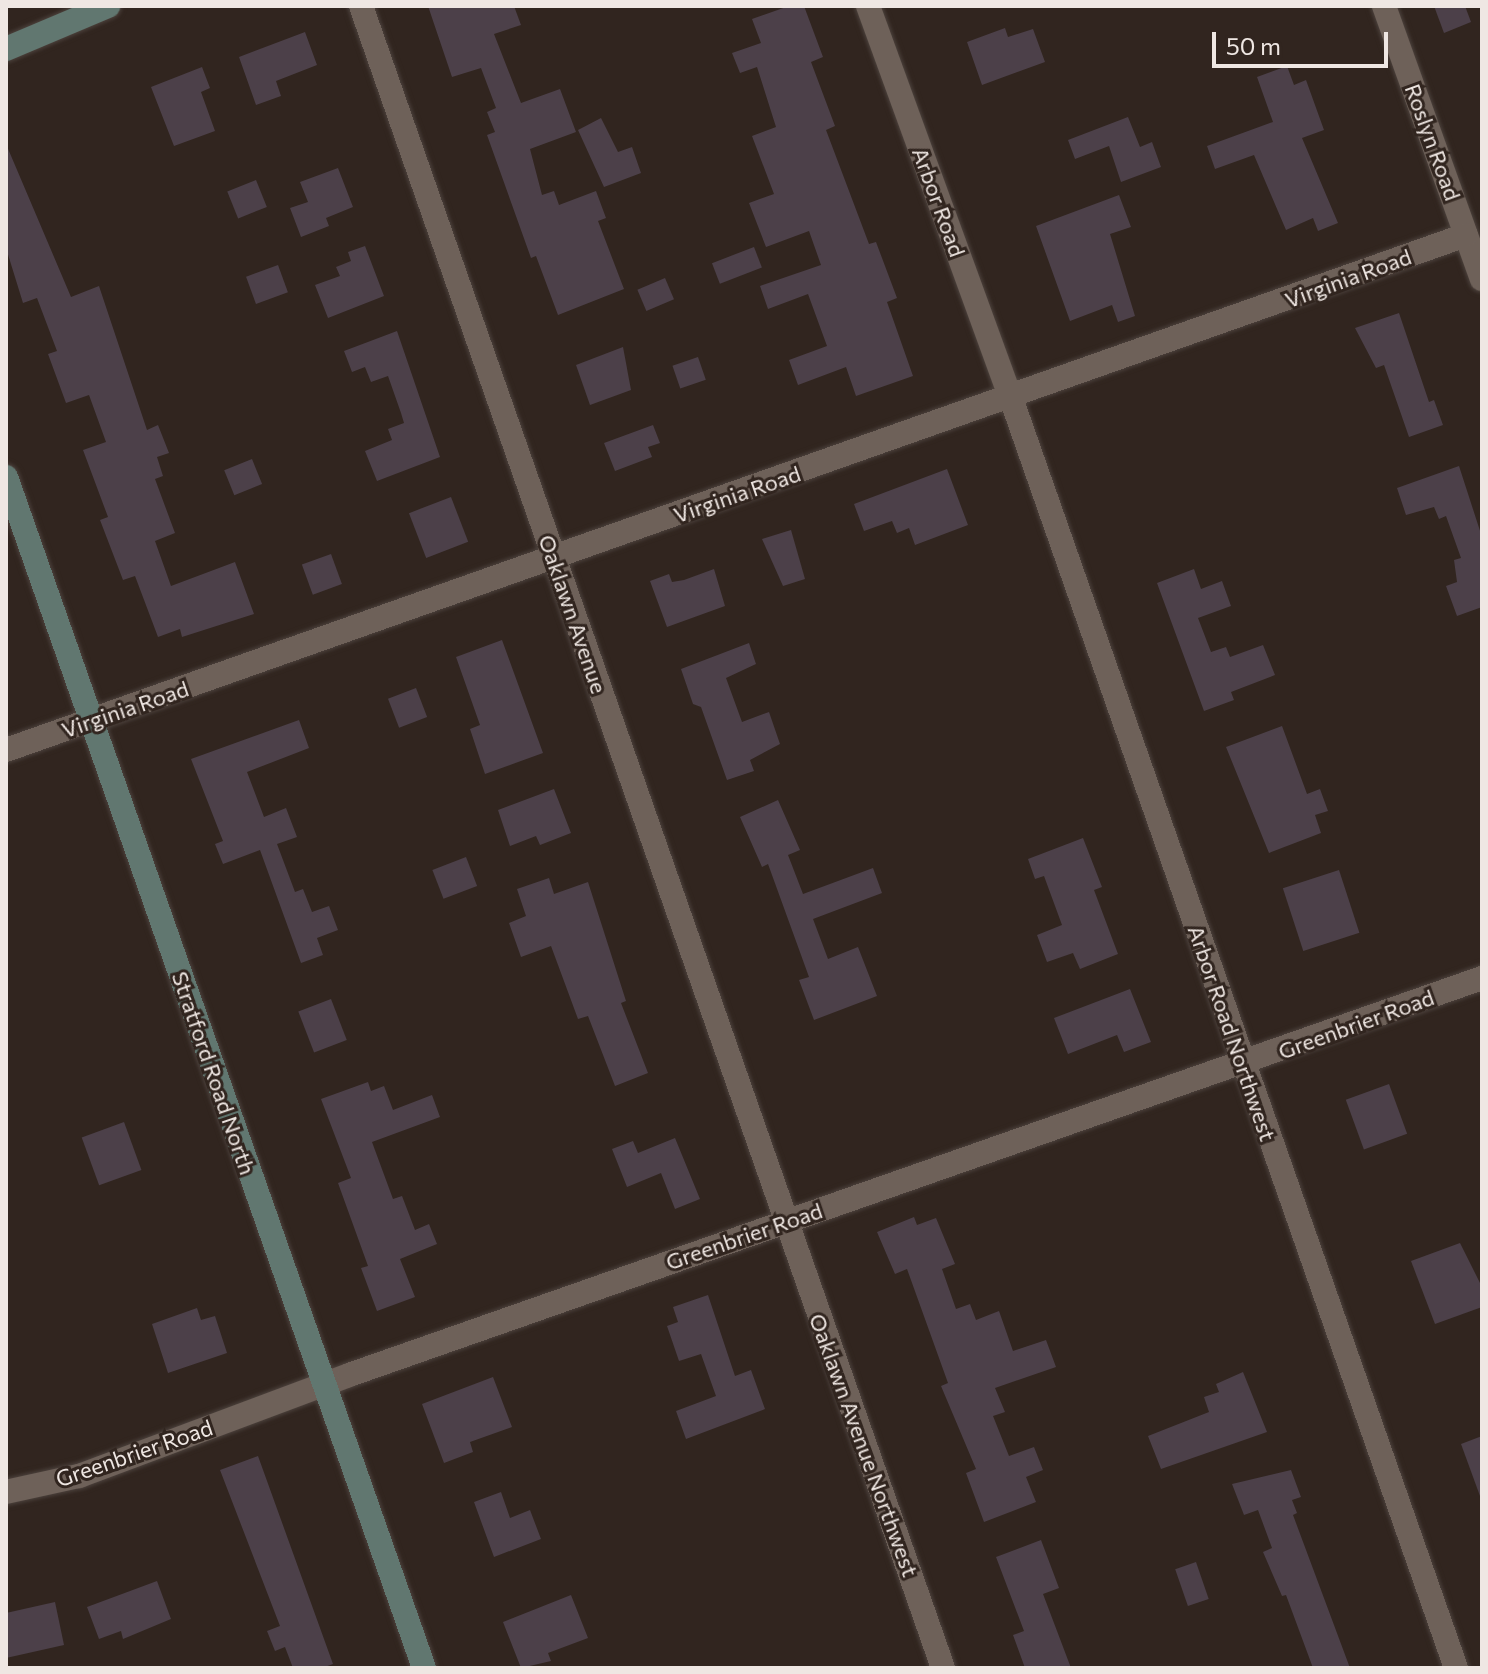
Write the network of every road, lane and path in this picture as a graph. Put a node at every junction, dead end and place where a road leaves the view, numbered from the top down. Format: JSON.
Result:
{"nodes":[{"id":1,"x":108,"y":6,"type":"edge"},
{"id":2,"x":361,"y":6,"type":"edge"},
{"id":3,"x":868,"y":6,"type":"edge"},
{"id":4,"x":1384,"y":6,"type":"edge"},
{"id":5,"x":6,"y":49,"type":"edge"},
{"id":6,"x":1466,"y":235,"type":"junction"},
{"id":7,"x":1482,"y":279,"type":"edge"},
{"id":8,"x":1011,"y":398,"type":"junction"},
{"id":9,"x":6,"y":477,"type":"edge"},
{"id":10,"x":553,"y":558,"type":"junction"},
{"id":11,"x":92,"y":720,"type":"junction"},
{"id":12,"x":6,"y":750,"type":"edge"},
{"id":13,"x":1482,"y":978,"type":"edge"},
{"id":14,"x":1243,"y":1065,"type":"junction"},
{"id":15,"x":784,"y":1222,"type":"junction"},
{"id":16,"x":322,"y":1384,"type":"junction"},
{"id":17,"x":12,"y":1487,"type":"edge"},
{"id":18,"x":424,"y":1668,"type":"edge"},
{"id":19,"x":943,"y":1668,"type":"edge"},
{"id":20,"x":1456,"y":1668,"type":"edge"}],
"edges":[{"from":1,"to":5,"type":"main road"},
{"from":2,"to":10,"type":"street","name":"Oaklawn Avenue"},
{"from":3,"to":8,"type":"street","name":"Arbor Road"},
{"from":4,"to":6,"type":"street","name":"Roslyn Road"},
{"from":6,"to":7,"type":"street","name":"Roslyn Road"},
{"from":6,"to":8,"type":"street","name":"Virginia Road"},
{"from":8,"to":10,"type":"street","name":"Virginia Road"},
{"from":8,"to":14,"type":"street","name":"Arbor Road Northwest"},
{"from":9,"to":11,"type":"main road","name":"Stratford Road North"},
{"from":10,"to":11,"type":"street","name":"Virginia Road"},
{"from":10,"to":15,"type":"street","name":"Oaklawn Avenue"},
{"from":11,"to":12,"type":"street","name":"Virginia Road"},
{"from":11,"to":16,"type":"main road","name":"Stratford Road North"},
{"from":13,"to":14,"type":"street","name":"Greenbrier Road"},
{"from":14,"to":15,"type":"street","name":"Greenbrier Road"},
{"from":14,"to":20,"type":"street","name":"Arbor Road Northwest"},
{"from":15,"to":16,"type":"street","name":"Greenbrier Road"},
{"from":15,"to":19,"type":"street","name":"Oaklawn Avenue Northwest"},
{"from":16,"to":17,"type":"street","name":"Greenbrier Road"},
{"from":16,"to":18,"type":"main road","name":"Stratford Road North"}]}
